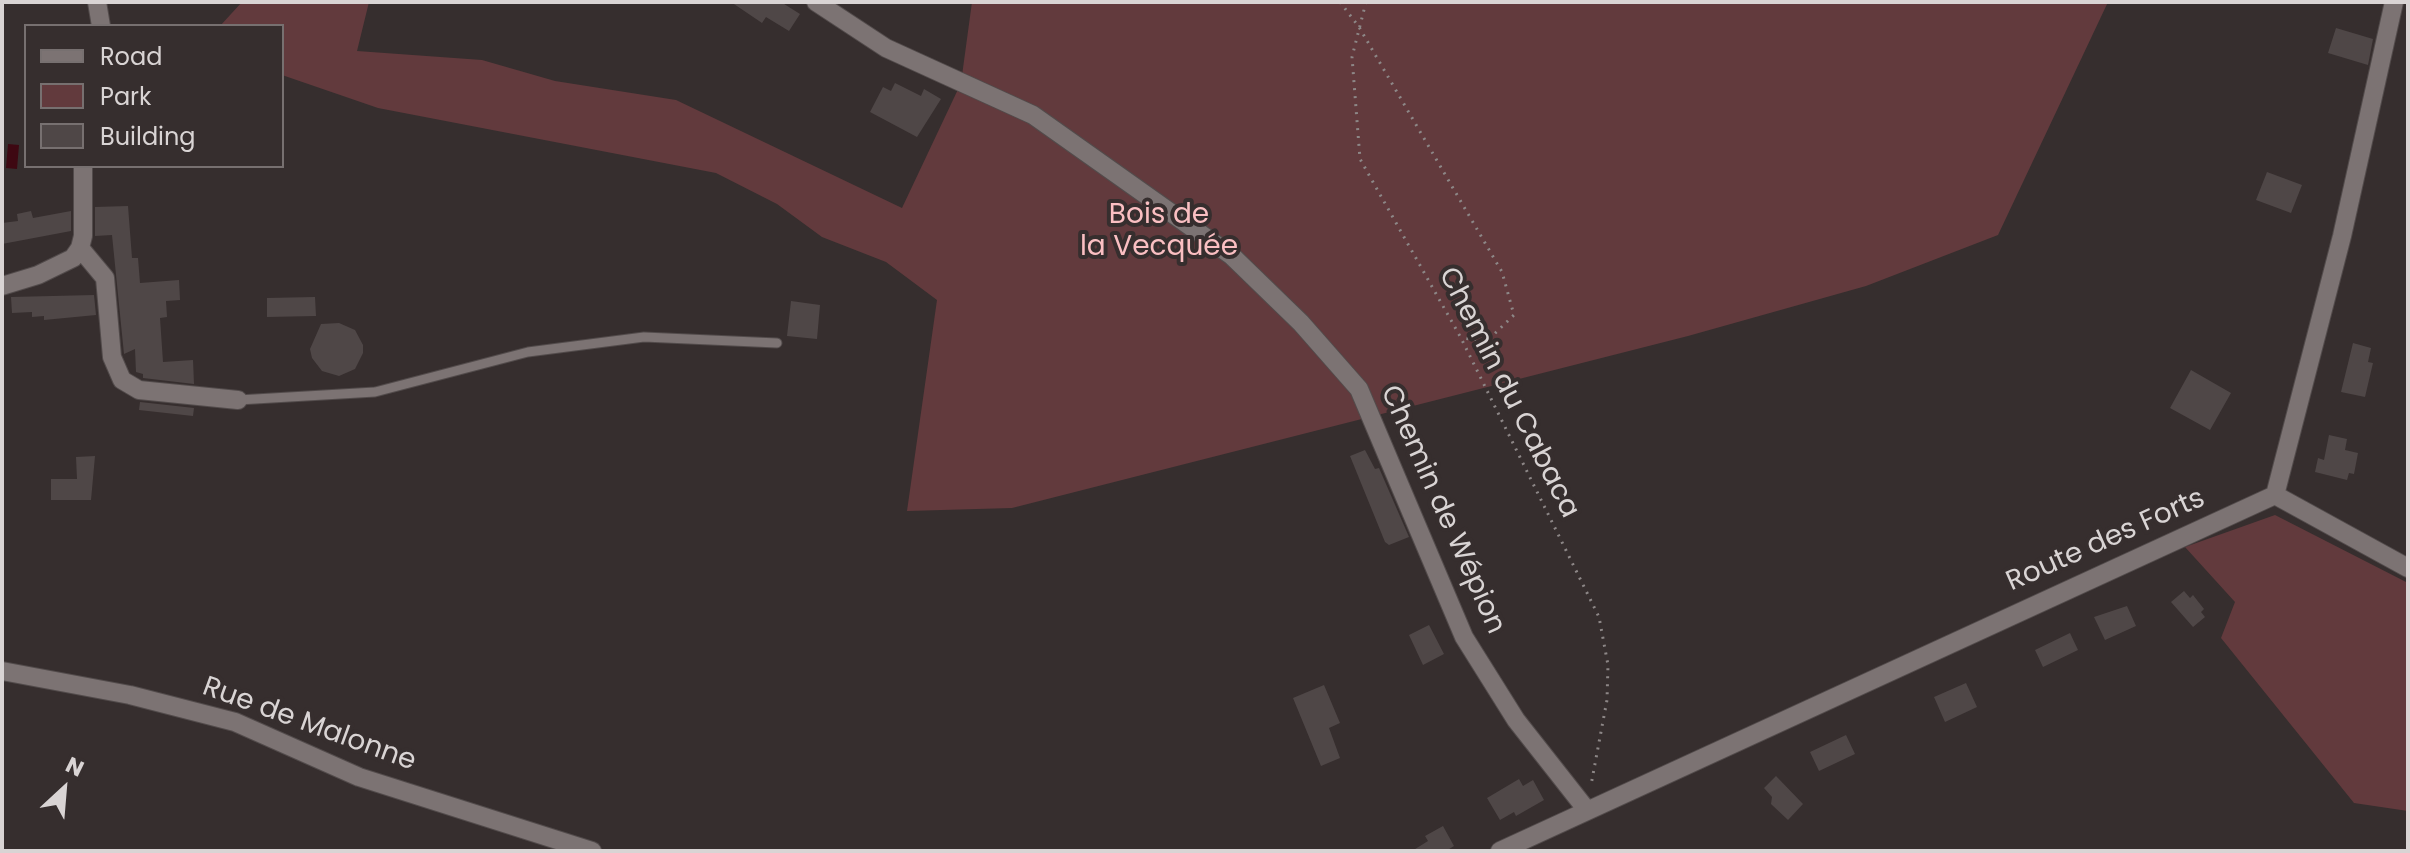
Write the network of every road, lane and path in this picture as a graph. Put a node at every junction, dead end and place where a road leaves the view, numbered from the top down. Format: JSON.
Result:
{"nodes":[{"id":1,"x":97,"y":2,"type":"edge"},
{"id":2,"x":816,"y":2,"type":"edge"},
{"id":3,"x":1340,"y":2,"type":"edge"},
{"id":4,"x":1366,"y":2,"type":"edge"},
{"id":5,"x":2394,"y":2,"type":"edge"},
{"id":6,"x":101,"y":24,"type":"edge"},
{"id":7,"x":1359,"y":27,"type":"junction"},
{"id":8,"x":83,"y":168,"type":"edge"},
{"id":9,"x":80,"y":248,"type":"junction"},
{"id":10,"x":2,"y":286,"type":"edge"},
{"id":11,"x":1461,"y":338,"type":"junction"},
{"id":12,"x":777,"y":343,"type":"dead end"},
{"id":13,"x":238,"y":400,"type":"joint"},
{"id":14,"x":2275,"y":495,"type":"junction"},
{"id":15,"x":2408,"y":568,"type":"edge"},
{"id":16,"x":2,"y":671,"type":"edge"},
{"id":17,"x":1586,"y":809,"type":"junction"},
{"id":18,"x":592,"y":851,"type":"edge"},
{"id":19,"x":1500,"y":851,"type":"edge"}],
"edges":[{"from":1,"to":6,"type":"street"},
{"from":2,"to":17,"type":"street","name":"Chemin de Wépion"},
{"from":3,"to":7,"type":"path"},
{"from":4,"to":7,"type":"path","name":"Chemin du Cabaca"},
{"from":5,"to":14,"type":"street"},
{"from":7,"to":11,"type":"path","name":"Chemin du Cabaca"},
{"from":7,"to":11,"type":"path"},
{"from":8,"to":9,"type":"street"},
{"from":9,"to":10,"type":"street"},
{"from":9,"to":13,"type":"street"},
{"from":11,"to":17,"type":"path","name":"Chemin du Cabaca"},
{"from":12,"to":13,"type":"lane"},
{"from":14,"to":15,"type":"street"},
{"from":14,"to":17,"type":"street","name":"Route des Forts"},
{"from":16,"to":18,"type":"street","name":"Rue de Malonne"},
{"from":17,"to":19,"type":"street","name":"Route des Forts"}]}
